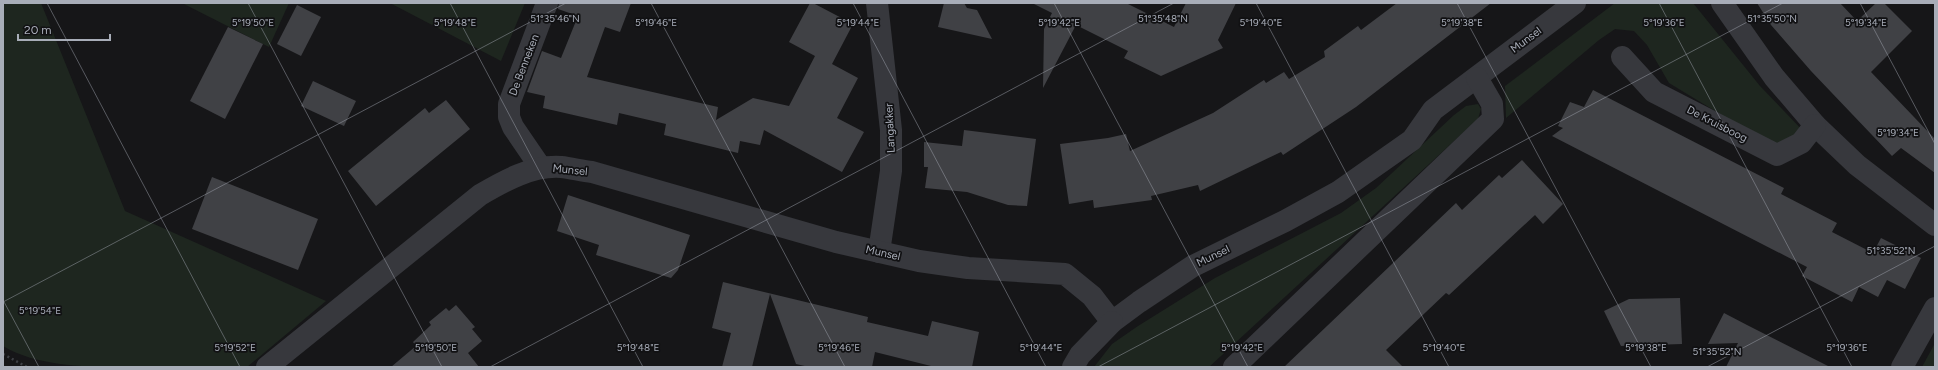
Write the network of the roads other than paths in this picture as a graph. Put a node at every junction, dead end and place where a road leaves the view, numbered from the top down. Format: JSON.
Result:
{"nodes":[{"id":1,"x":547,"y":3,"type":"edge"},
{"id":2,"x":877,"y":3,"type":"edge"},
{"id":3,"x":1576,"y":3,"type":"edge"},
{"id":4,"x":1722,"y":3,"type":"edge"},
{"id":5,"x":1622,"y":57,"type":"dead end"},
{"id":6,"x":1477,"y":78,"type":"junction"},
{"id":7,"x":1816,"y":125,"type":"junction"},
{"id":8,"x":541,"y":168,"type":"junction"},
{"id":9,"x":1935,"y":225,"type":"edge"},
{"id":10,"x":879,"y":252,"type":"junction"},
{"id":11,"x":1935,"y":308,"type":"edge"},
{"id":12,"x":1112,"y":322,"type":"junction"},
{"id":13,"x":267,"y":367,"type":"edge"},
{"id":14,"x":1073,"y":367,"type":"edge"},
{"id":15,"x":1234,"y":367,"type":"edge"},
{"id":16,"x":1902,"y":367,"type":"edge"}],
"edges":[{"from":1,"to":8,"type":"street","name":"De Benneken"},
{"from":2,"to":10,"type":"street","name":"Langakker"},
{"from":3,"to":6,"type":"street","name":"Munsel"},
{"from":4,"to":7,"type":"street"},
{"from":5,"to":7,"type":"street","name":"De Kruisboog"},
{"from":6,"to":12,"type":"street","name":"Munsel"},
{"from":6,"to":15,"type":"street"},
{"from":7,"to":9,"type":"street"},
{"from":8,"to":10,"type":"street","name":"Munsel"},
{"from":8,"to":13,"type":"street","name":"Munsel"},
{"from":10,"to":12,"type":"street","name":"Munsel"},
{"from":11,"to":16,"type":"street"},
{"from":12,"to":14,"type":"street"}]}
